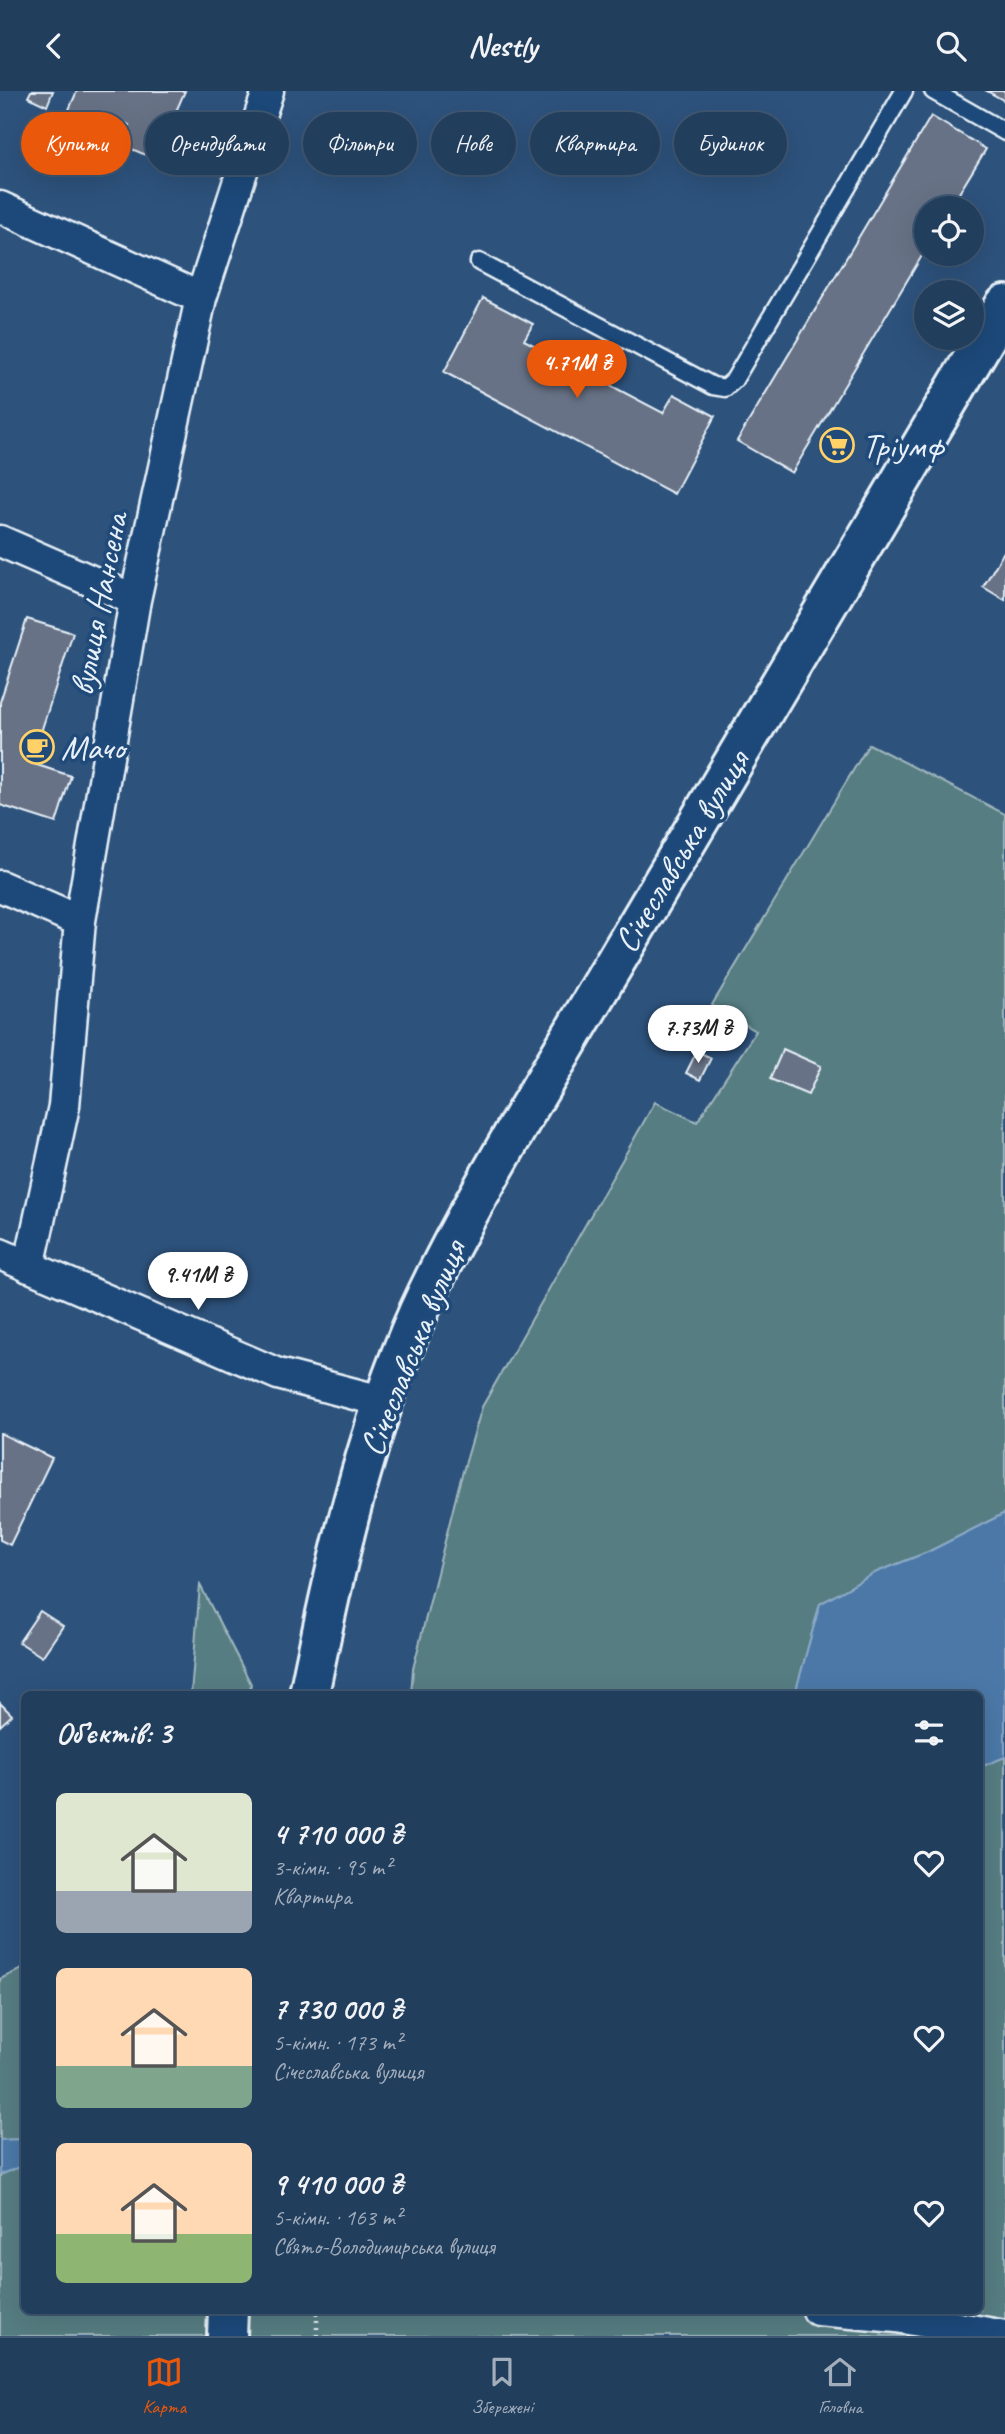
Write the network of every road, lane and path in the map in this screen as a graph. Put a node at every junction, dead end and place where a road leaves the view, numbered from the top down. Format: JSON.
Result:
{"nodes":[{"id":1,"x":268,"y":91,"type":"edge"},
{"id":2,"x":904,"y":91,"type":"edge"},
{"id":3,"x":933,"y":91,"type":"edge"},
{"id":4,"x":1005,"y":132,"type":"edge"},
{"id":5,"x":0,"y":207,"type":"edge"},
{"id":6,"x":479,"y":262,"type":"dead end"},
{"id":7,"x":201,"y":298,"type":"junction"},
{"id":8,"x":1005,"y":305,"type":"edge"},
{"id":9,"x":0,"y":541,"type":"edge"},
{"id":10,"x":135,"y":600,"type":"junction"},
{"id":11,"x":0,"y":886,"type":"edge"},
{"id":12,"x":80,"y":921,"type":"junction"},
{"id":13,"x":0,"y":1254,"type":"edge"},
{"id":14,"x":29,"y":1267,"type":"junction"},
{"id":15,"x":385,"y":1402,"type":"junction"},
{"id":16,"x":310,"y":1691,"type":"edge"},
{"id":17,"x":228,"y":2314,"type":"edge"},
{"id":18,"x":317,"y":2314,"type":"edge"},
{"id":19,"x":863,"y":2314,"type":"edge"},
{"id":20,"x":227,"y":2336,"type":"edge"},
{"id":21,"x":317,"y":2336,"type":"edge"},
{"id":22,"x":1005,"y":2336,"type":"edge"}],
"edges":[{"from":1,"to":7,"type":"street","name":"вулиця Нансена"},
{"from":2,"to":6,"type":"lane"},
{"from":3,"to":4,"type":"lane"},
{"from":5,"to":7,"type":"street"},
{"from":7,"to":10,"type":"street","name":"вулиця Нансена"},
{"from":8,"to":15,"type":"main road","name":"Січеславська вулиця"},
{"from":9,"to":10,"type":"street"},
{"from":10,"to":12,"type":"street","name":"вулиця Нансена"},
{"from":11,"to":12,"type":"street"},
{"from":12,"to":14,"type":"street","name":"вулиця Нансена"},
{"from":13,"to":14,"type":"street"},
{"from":14,"to":15,"type":"street"},
{"from":15,"to":16,"type":"main road","name":"Січеславська вулиця"},
{"from":17,"to":20,"type":"main road"},
{"from":18,"to":21,"type":"path"},
{"from":19,"to":22,"type":"street"}]}
